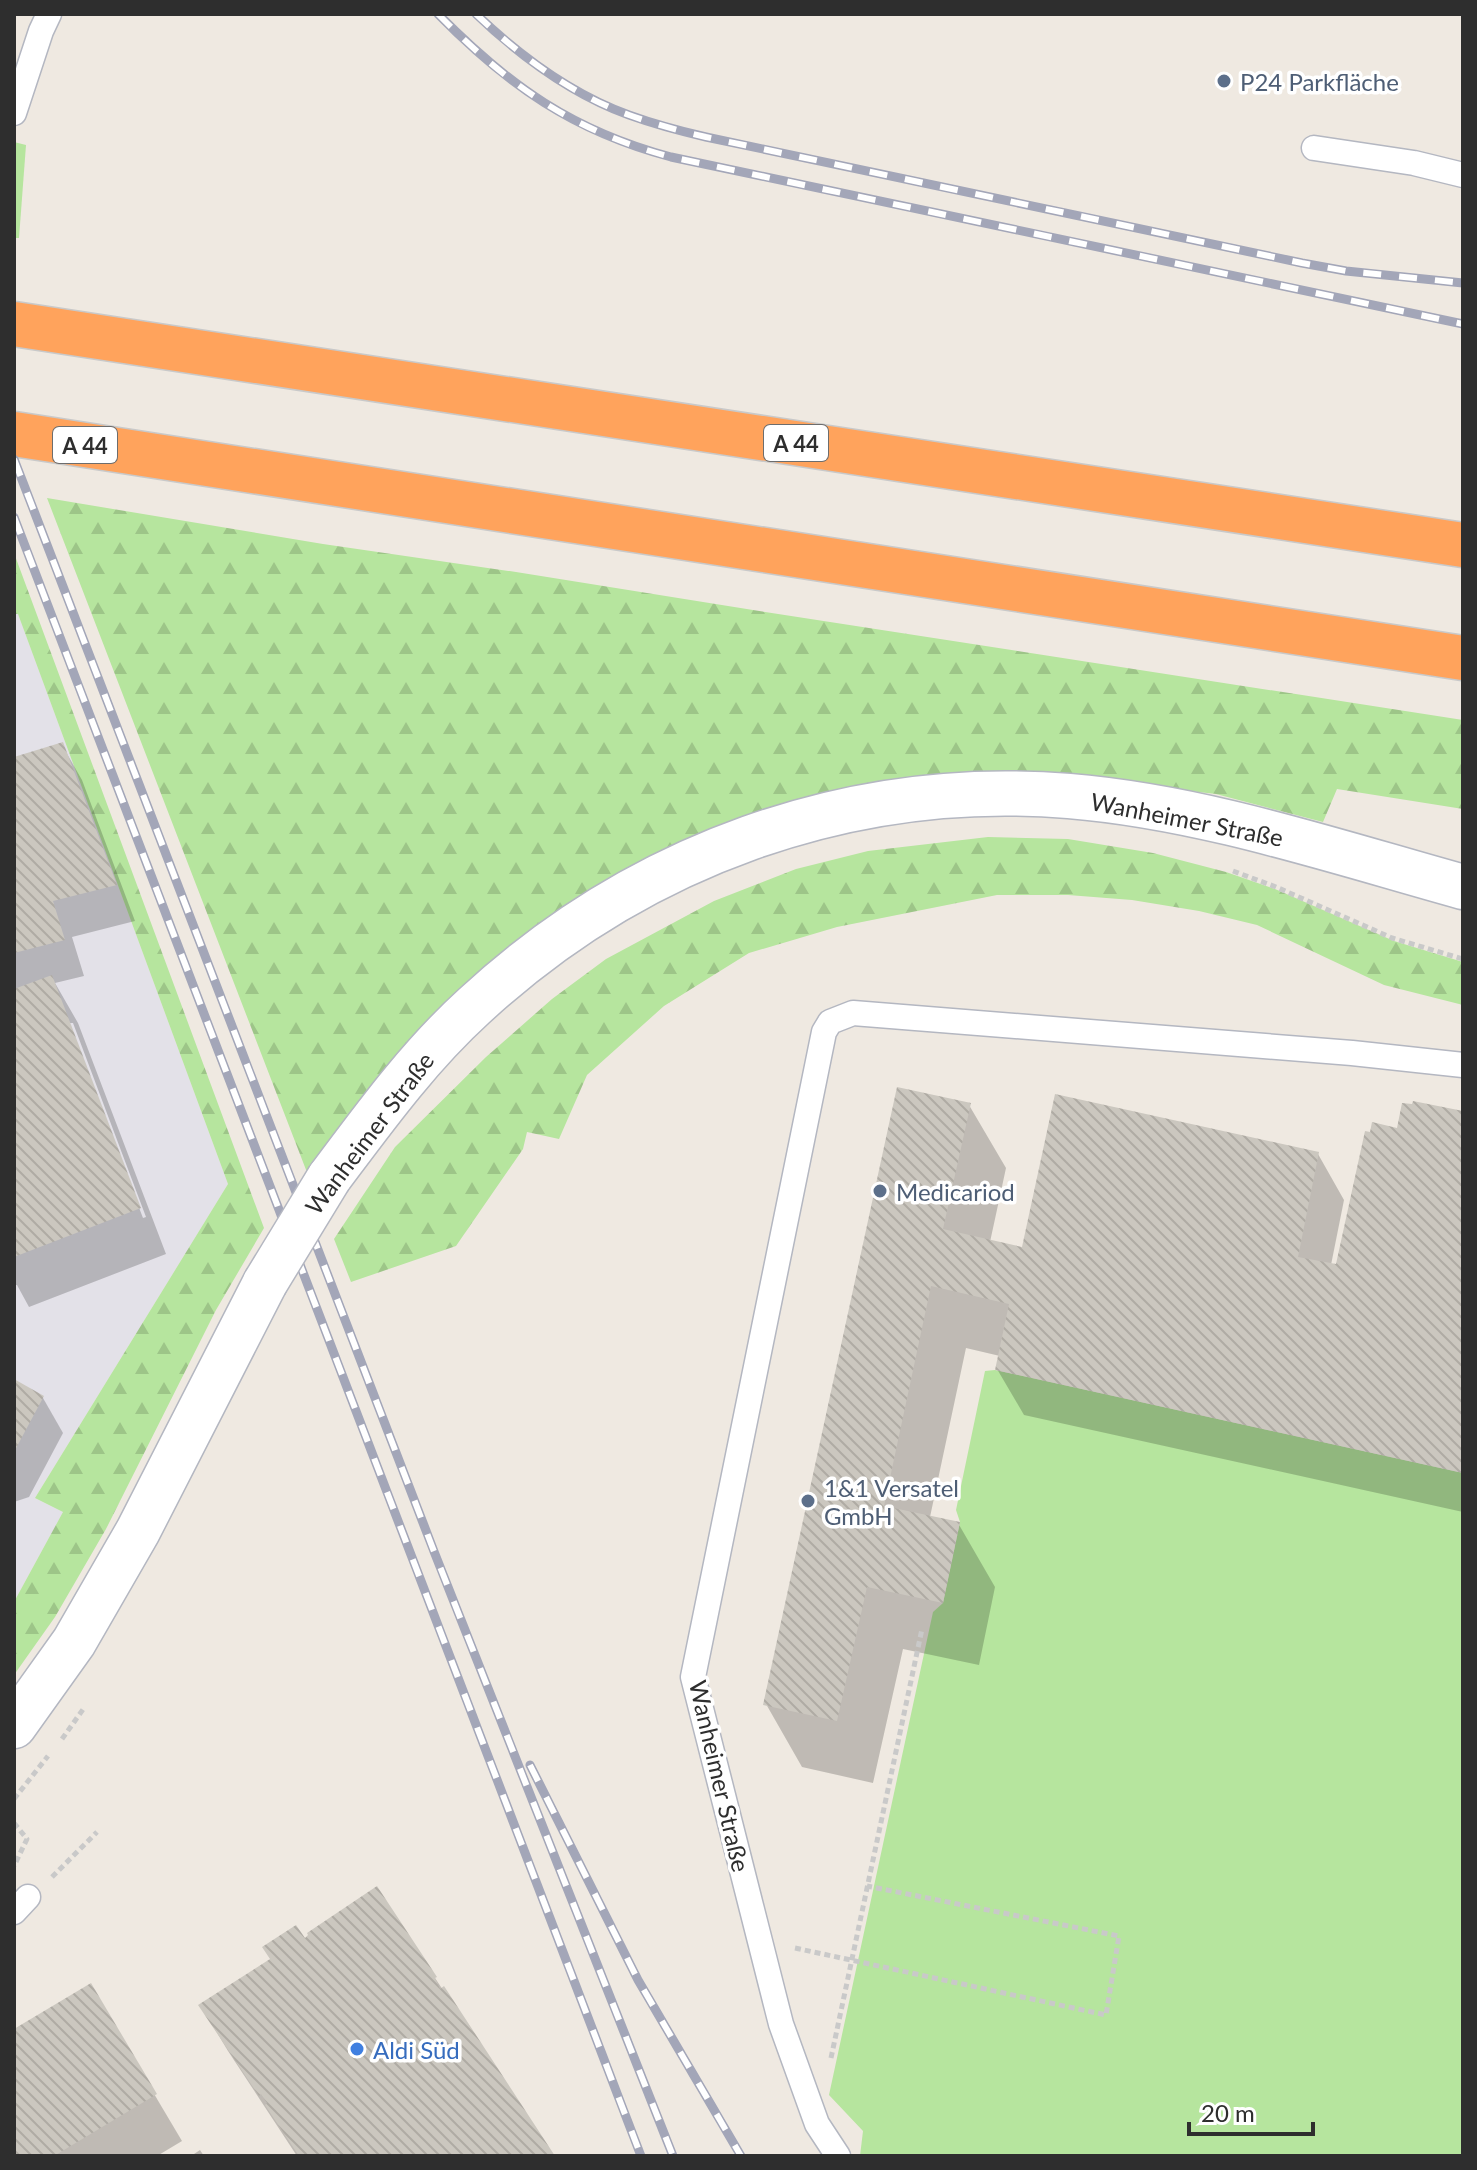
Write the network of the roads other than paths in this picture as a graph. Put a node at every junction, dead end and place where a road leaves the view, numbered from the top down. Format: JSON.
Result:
{"nodes":[{"id":1,"x":49,"y":14,"type":"edge"},
{"id":2,"x":14,"y":113,"type":"edge"},
{"id":3,"x":1314,"y":148,"type":"dead end"},
{"id":4,"x":1463,"y":175,"type":"edge"},
{"id":5,"x":14,"y":324,"type":"edge"},
{"id":6,"x":14,"y":434,"type":"edge"},
{"id":7,"x":1463,"y":545,"type":"edge"},
{"id":8,"x":1463,"y":658,"type":"edge"},
{"id":9,"x":1463,"y":887,"type":"edge"},
{"id":10,"x":1463,"y":1065,"type":"edge"},
{"id":11,"x":14,"y":1726,"type":"edge"},
{"id":12,"x":838,"y":2156,"type":"edge"}],
"edges":[{"from":1,"to":2,"type":"lane"},
{"from":3,"to":4,"type":"lane"},
{"from":5,"to":7,"type":"highway","number":"A 44"},
{"from":6,"to":8,"type":"highway","number":"A 44"},
{"from":9,"to":11,"type":"street","name":"Wanheimer Straße","bridge":true},
{"from":10,"to":12,"type":"lane","name":"Wanheimer Straße"}]}
